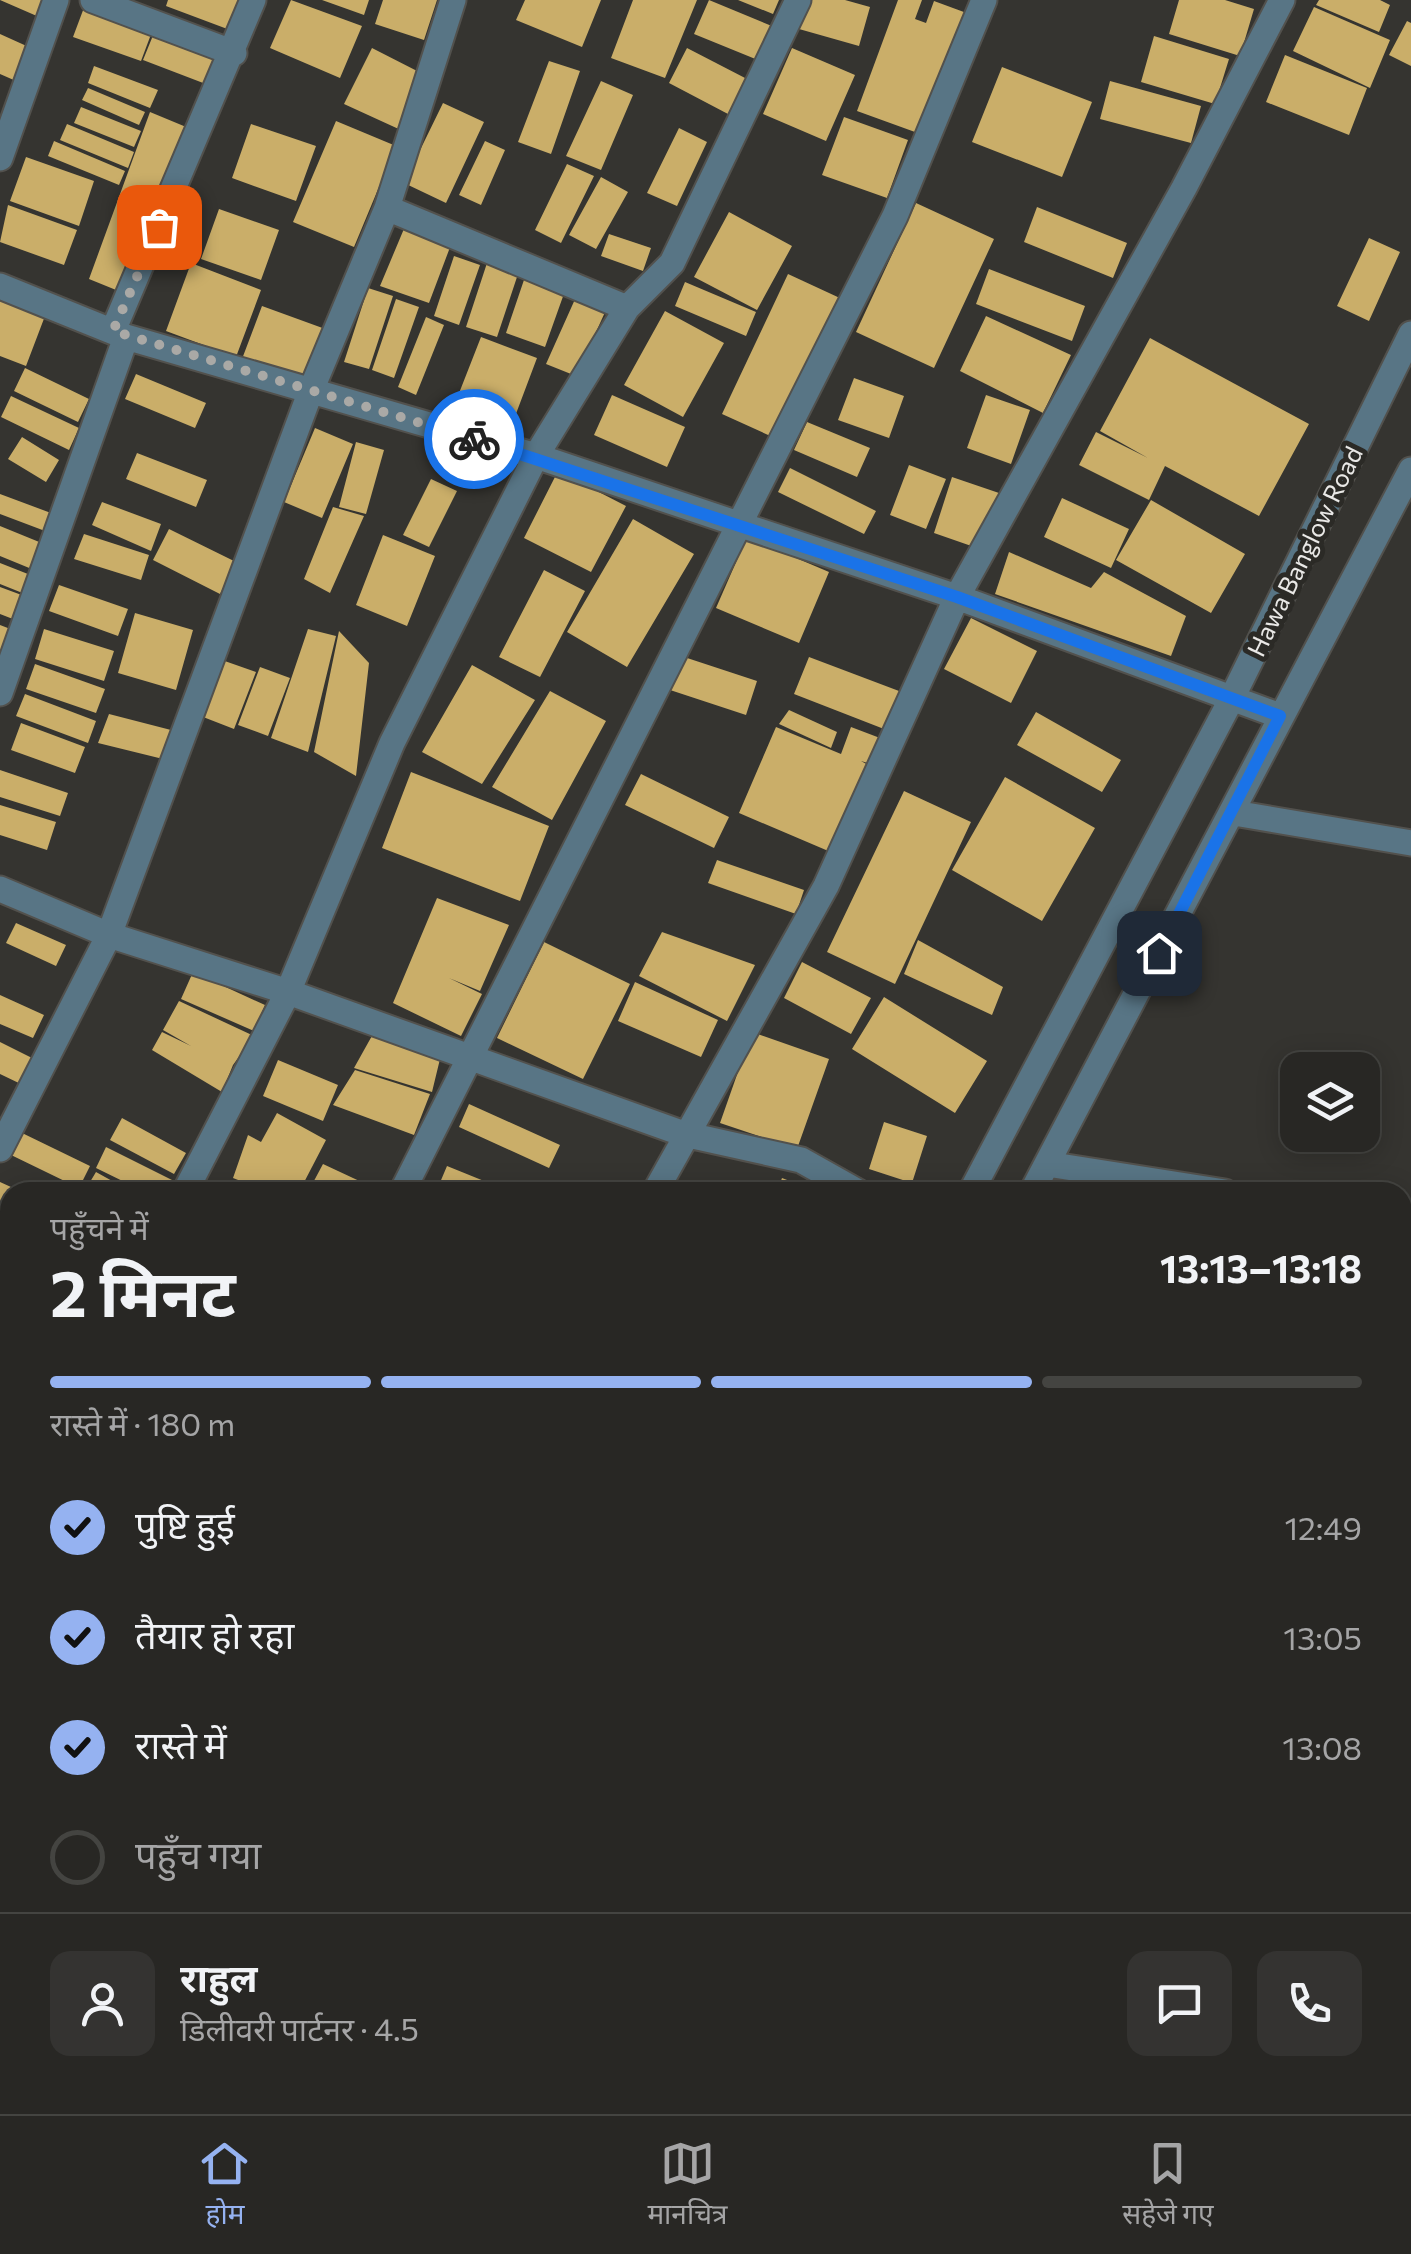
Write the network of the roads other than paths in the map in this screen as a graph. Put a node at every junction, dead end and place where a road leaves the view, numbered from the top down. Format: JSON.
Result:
{"nodes":[{"id":1,"x":56,"y":0,"type":"edge"},
{"id":2,"x":93,"y":0,"type":"edge"},
{"id":3,"x":253,"y":0,"type":"edge"},
{"id":4,"x":453,"y":0,"type":"edge"},
{"id":5,"x":798,"y":0,"type":"edge"},
{"id":6,"x":984,"y":0,"type":"edge"},
{"id":7,"x":1282,"y":0,"type":"edge"},
{"id":8,"x":234,"y":53,"type":"junction"},
{"id":9,"x":0,"y":158,"type":"edge"},
{"id":10,"x":387,"y":208,"type":"junction"},
{"id":11,"x":0,"y":286,"type":"edge"},
{"id":12,"x":628,"y":308,"type":"junction"},
{"id":13,"x":120,"y":334,"type":"junction"},
{"id":14,"x":1411,"y":334,"type":"edge"},
{"id":15,"x":310,"y":393,"type":"junction"},
{"id":16,"x":536,"y":456,"type":"junction"},
{"id":17,"x":1411,"y":470,"type":"edge"},
{"id":18,"x":741,"y":524,"type":"junction"},
{"id":19,"x":957,"y":597,"type":"junction"},
{"id":20,"x":0,"y":693,"type":"edge"},
{"id":21,"x":1231,"y":700,"type":"junction"},
{"id":22,"x":1280,"y":716,"type":"junction"},
{"id":23,"x":1234,"y":813,"type":"junction"},
{"id":24,"x":1411,"y":843,"type":"edge"},
{"id":25,"x":0,"y":888,"type":"edge"},
{"id":26,"x":110,"y":935,"type":"junction"},
{"id":27,"x":288,"y":992,"type":"junction"},
{"id":28,"x":468,"y":1058,"type":"junction"},
{"id":29,"x":684,"y":1134,"type":"junction"},
{"id":30,"x":0,"y":1149,"type":"edge"},
{"id":31,"x":1047,"y":1164,"type":"junction"},
{"id":32,"x":190,"y":1182,"type":"edge"},
{"id":33,"x":407,"y":1182,"type":"edge"},
{"id":34,"x":659,"y":1182,"type":"edge"},
{"id":35,"x":840,"y":1182,"type":"edge"},
{"id":36,"x":976,"y":1182,"type":"edge"},
{"id":37,"x":1037,"y":1182,"type":"edge"},
{"id":38,"x":1161,"y":1182,"type":"edge"}],
"edges":[{"from":1,"to":9,"type":"street"},
{"from":2,"to":8,"type":"street"},
{"from":3,"to":8,"type":"street"},
{"from":4,"to":10,"type":"street"},
{"from":5,"to":12,"type":"street"},
{"from":6,"to":18,"type":"street"},
{"from":7,"to":19,"type":"street"},
{"from":8,"to":13,"type":"street"},
{"from":10,"to":12,"type":"street"},
{"from":10,"to":15,"type":"street"},
{"from":11,"to":13,"type":"street"},
{"from":12,"to":16,"type":"street"},
{"from":13,"to":15,"type":"street"},
{"from":13,"to":20,"type":"street"},
{"from":14,"to":21,"type":"street","name":"Hawa Banglow Road"},
{"from":15,"to":16,"type":"street"},
{"from":15,"to":26,"type":"street"},
{"from":16,"to":18,"type":"street"},
{"from":16,"to":27,"type":"street"},
{"from":17,"to":22,"type":"street","name":"Hawa Banglow Road"},
{"from":18,"to":19,"type":"street"},
{"from":18,"to":28,"type":"street"},
{"from":19,"to":21,"type":"street"},
{"from":19,"to":29,"type":"street"},
{"from":21,"to":22,"type":"street"},
{"from":21,"to":36,"type":"street","name":"Hawa Banglow Road"},
{"from":22,"to":23,"type":"street","name":"Hawa Banglow Road"},
{"from":23,"to":24,"type":"street"},
{"from":23,"to":31,"type":"street","name":"Hawa Banglow Road"},
{"from":25,"to":26,"type":"street"},
{"from":26,"to":27,"type":"street"},
{"from":26,"to":30,"type":"street"},
{"from":27,"to":28,"type":"street"},
{"from":27,"to":32,"type":"street"},
{"from":28,"to":29,"type":"street"},
{"from":28,"to":33,"type":"street"},
{"from":29,"to":34,"type":"street"},
{"from":29,"to":35,"type":"street"},
{"from":31,"to":37,"type":"street","name":"Hawa Banglow Road"},
{"from":31,"to":38,"type":"street"}]}
